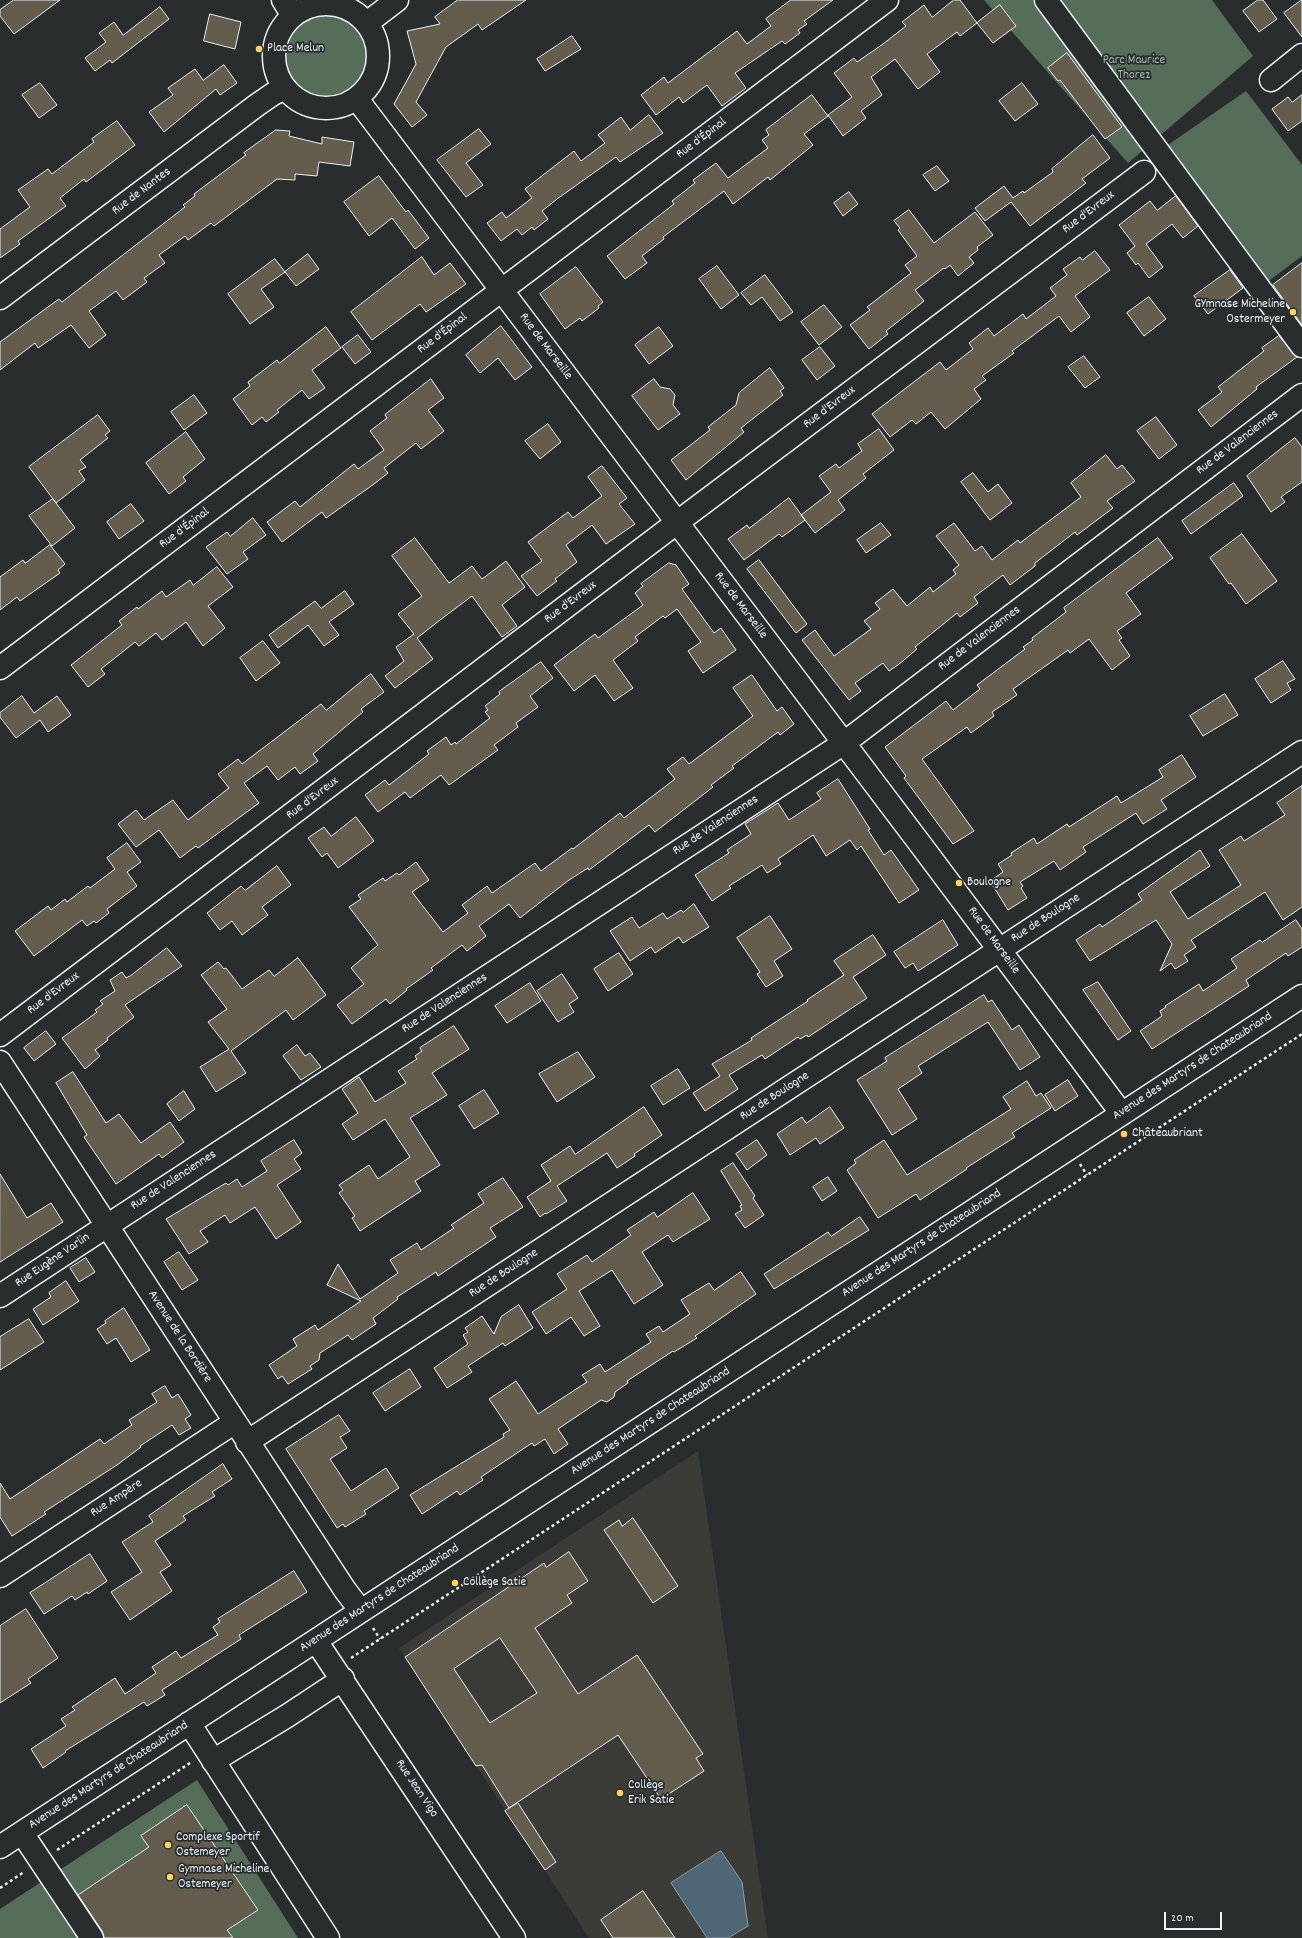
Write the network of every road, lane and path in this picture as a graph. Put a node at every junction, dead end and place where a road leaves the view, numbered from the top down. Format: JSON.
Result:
{"nodes":[{"id":1,"x":397,"y":0,"type":"edge"},
{"id":2,"x":887,"y":0,"type":"edge"},
{"id":3,"x":1046,"y":0,"type":"edge"},
{"id":4,"x":288,"y":8,"type":"edge"},
{"id":5,"x":366,"y":23,"type":"junction"},
{"id":6,"x":1302,"y":55,"type":"edge"},
{"id":7,"x":1271,"y":80,"type":"dead end"},
{"id":8,"x":285,"y":88,"type":"junction"},
{"id":9,"x":357,"y":99,"type":"junction"},
{"id":10,"x":1144,"y":172,"type":"dead end"},
{"id":11,"x":502,"y":289,"type":"junction"},
{"id":12,"x":0,"y":298,"type":"edge"},
{"id":13,"x":1302,"y":346,"type":"edge"},
{"id":14,"x":1302,"y":395,"type":"edge"},
{"id":15,"x":677,"y":524,"type":"junction"},
{"id":16,"x":0,"y":668,"type":"edge"},
{"id":17,"x":844,"y":743,"type":"junction"},
{"id":18,"x":1302,"y":752,"type":"edge"},
{"id":19,"x":1000,"y":950,"type":"junction"},
{"id":20,"x":1302,"y":996,"type":"edge"},
{"id":21,"x":1302,"y":1034,"type":"edge"},
{"id":22,"x":0,"y":1035,"type":"edge"},
{"id":23,"x":0,"y":1062,"type":"edge"},
{"id":24,"x":1122,"y":1114,"type":"junction"},
{"id":25,"x":107,"y":1226,"type":"junction"},
{"id":26,"x":0,"y":1296,"type":"edge"},
{"id":27,"x":234,"y":1422,"type":"junction"},
{"id":28,"x":247,"y":1442,"type":"junction"},
{"id":29,"x":0,"y":1576,"type":"edge"},
{"id":30,"x":366,"y":1619,"type":"junction"},
{"id":31,"x":380,"y":1639,"type":"junction"},
{"id":32,"x":316,"y":1642,"type":"junction"},
{"id":33,"x":349,"y":1659,"type":"dead end"},
{"id":34,"x":342,"y":1679,"type":"junction"},
{"id":35,"x":189,"y":1724,"type":"junction"},
{"id":36,"x":210,"y":1756,"type":"junction"},
{"id":37,"x":22,"y":1833,"type":"junction"},
{"id":38,"x":0,"y":1847,"type":"edge"},
{"id":39,"x":41,"y":1861,"type":"junction"},
{"id":40,"x":0,"y":1888,"type":"edge"},
{"id":41,"x":92,"y":1938,"type":"edge"},
{"id":42,"x":328,"y":1938,"type":"edge"},
{"id":43,"x":514,"y":1938,"type":"edge"}],
"edges":[{"from":1,"to":5,"type":"street"},
{"from":2,"to":11,"type":"street","name":"Rue d'Épinal"},
{"from":3,"to":13,"type":"street"},
{"from":4,"to":5,"type":"street"},
{"from":4,"to":8,"type":"street"},
{"from":5,"to":9,"type":"street"},
{"from":6,"to":7,"type":"street"},
{"from":8,"to":9,"type":"street"},
{"from":8,"to":12,"type":"street","name":"Rue de Nantes"},
{"from":9,"to":11,"type":"street","name":"Rue de Marseille"},
{"from":10,"to":15,"type":"street","name":"Rue d'Evreux"},
{"from":11,"to":15,"type":"street","name":"Rue de Marseille"},
{"from":11,"to":16,"type":"street","name":"Rue d'Épinal"},
{"from":14,"to":17,"type":"street","name":"Rue de Valenciennes"},
{"from":15,"to":17,"type":"street","name":"Rue de Marseille"},
{"from":15,"to":22,"type":"street","name":"Rue d'Evreux"},
{"from":17,"to":19,"type":"street","name":"Rue de Marseille"},
{"from":17,"to":25,"type":"street","name":"Rue de Valenciennes"},
{"from":18,"to":19,"type":"street","name":"Rue de Boulogne"},
{"from":19,"to":24,"type":"street","name":"Rue de Marseille"},
{"from":19,"to":28,"type":"street","name":"Rue de Boulogne"},
{"from":20,"to":24,"type":"street","name":"Avenue des Martyrs de Chateaubriand"},
{"from":21,"to":31,"type":"path"},
{"from":23,"to":25,"type":"street","name":"Avenue de la Bordière"},
{"from":24,"to":30,"type":"street","name":"Avenue des Martyrs de Chateaubriand"},
{"from":25,"to":26,"type":"street","name":"Rue Eugène Varlin"},
{"from":25,"to":27,"type":"street","name":"Avenue de la Bordière"},
{"from":27,"to":28,"type":"street","name":"Avenue de la Bordière"},
{"from":27,"to":29,"type":"street","name":"Rue Ampère"},
{"from":28,"to":30,"type":"street","name":"Avenue de la Bordière"},
{"from":30,"to":31,"type":"path"},
{"from":30,"to":32,"type":"street","name":"Avenue des Martyrs de Chateaubriand"},
{"from":31,"to":33,"type":"path"},
{"from":32,"to":34,"type":"street","name":"Rue Jean Vigo"},
{"from":32,"to":35,"type":"street","name":"Avenue des Martyrs de Chateaubriand"},
{"from":34,"to":36,"type":"street"},
{"from":34,"to":43,"type":"street","name":"Rue Jean Vigo"},
{"from":35,"to":36,"type":"street"},
{"from":35,"to":37,"type":"street","name":"Avenue des Martyrs de Chateaubriand"},
{"from":36,"to":39,"type":"path"},
{"from":36,"to":42,"type":"street"},
{"from":37,"to":38,"type":"street","name":"Avenue des Martyrs de Chateaubriand"},
{"from":37,"to":39,"type":"street"},
{"from":39,"to":40,"type":"path"},
{"from":39,"to":41,"type":"street"}]}
